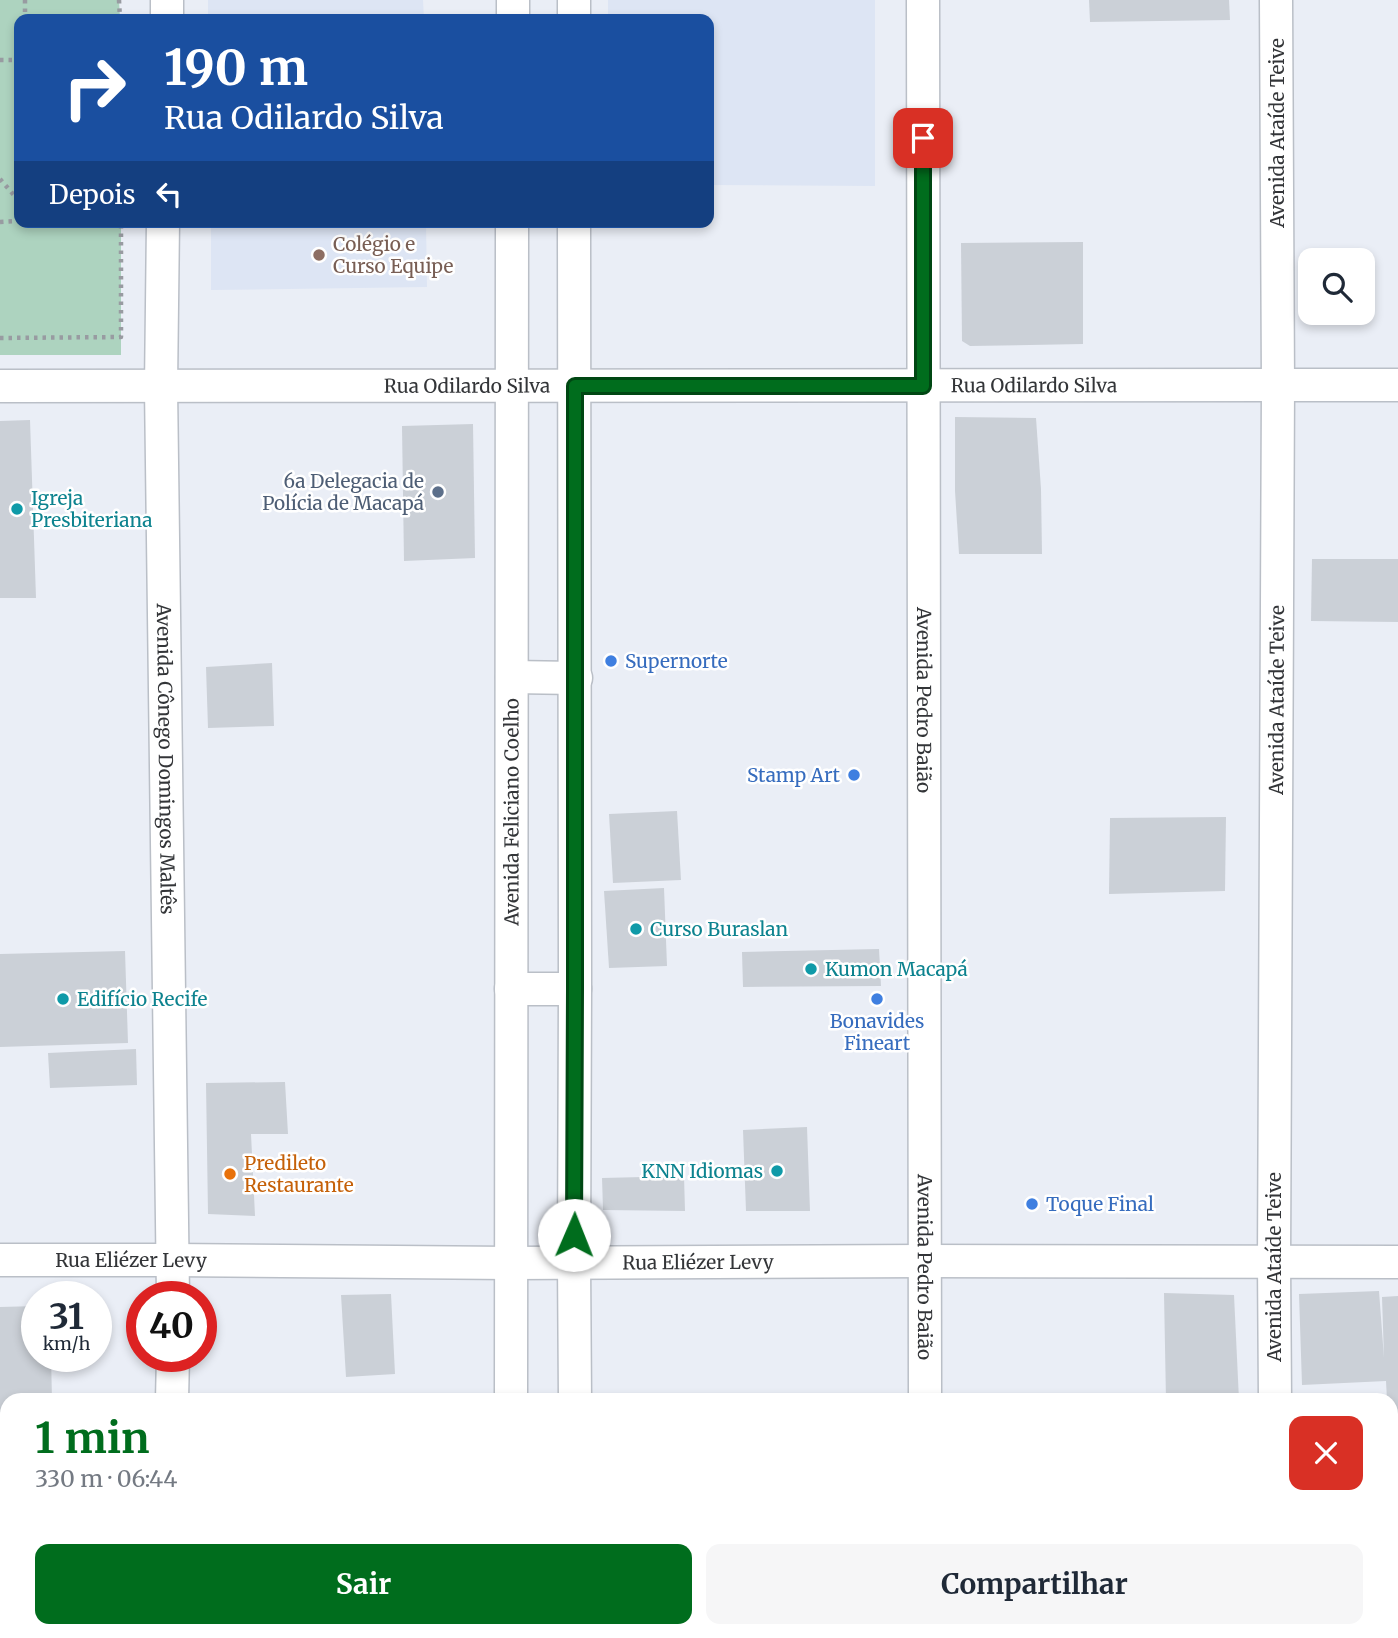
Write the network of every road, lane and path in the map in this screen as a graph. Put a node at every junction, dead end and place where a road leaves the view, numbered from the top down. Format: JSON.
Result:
{"nodes":[{"id":1,"x":923,"y":0,"type":"edge"},
{"id":2,"x":1276,"y":0,"type":"edge"},
{"id":3,"x":0,"y":179,"type":"edge"},
{"id":4,"x":14,"y":195,"type":"edge"},
{"id":5,"x":121,"y":228,"type":"edge"},
{"id":6,"x":163,"y":228,"type":"edge"},
{"id":7,"x":512,"y":228,"type":"edge"},
{"id":8,"x":574,"y":228,"type":"edge"},
{"id":9,"x":0,"y":338,"type":"edge"},
{"id":10,"x":1398,"y":385,"type":"edge"},
{"id":11,"x":0,"y":386,"type":"edge"},
{"id":12,"x":575,"y":386,"type":"junction"},
{"id":13,"x":923,"y":386,"type":"junction"},
{"id":14,"x":1278,"y":386,"type":"junction"},
{"id":15,"x":161,"y":387,"type":"junction"},
{"id":16,"x":512,"y":387,"type":"junction"},
{"id":17,"x":512,"y":677,"type":"junction"},
{"id":18,"x":576,"y":678,"type":"junction"},
{"id":19,"x":511,"y":989,"type":"junction"},
{"id":20,"x":575,"y":989,"type":"junction"},
{"id":21,"x":0,"y":1260,"type":"edge"},
{"id":22,"x":173,"y":1260,"type":"junction"},
{"id":23,"x":925,"y":1261,"type":"junction"},
{"id":24,"x":573,"y":1262,"type":"junction"},
{"id":25,"x":1273,"y":1262,"type":"junction"},
{"id":26,"x":1398,"y":1262,"type":"edge"},
{"id":27,"x":511,"y":1264,"type":"junction"},
{"id":28,"x":173,"y":1281,"type":"edge"},
{"id":29,"x":173,"y":1372,"type":"edge"},
{"id":30,"x":172,"y":1393,"type":"edge"},
{"id":31,"x":511,"y":1393,"type":"edge"},
{"id":32,"x":575,"y":1393,"type":"edge"},
{"id":33,"x":925,"y":1393,"type":"edge"},
{"id":34,"x":1275,"y":1393,"type":"edge"}],
"edges":[{"from":1,"to":13,"type":"street","name":"Avenida Pedro Baião"},
{"from":2,"to":14,"type":"street","name":"Avenida Ataíde Teive"},
{"from":3,"to":4,"type":"path"},
{"from":5,"to":9,"type":"path"},
{"from":6,"to":15,"type":"street","name":"Avenida Cônego Domingos Maltês"},
{"from":7,"to":16,"type":"street","name":"Avenida Feliciano Coelho"},
{"from":8,"to":12,"type":"street"},
{"from":10,"to":14,"type":"street","name":"Rua Odilardo Silva"},
{"from":11,"to":15,"type":"street","name":"Rua Odilardo Silva"},
{"from":12,"to":13,"type":"street","name":"Rua Odilardo Silva"},
{"from":12,"to":16,"type":"street","name":"Rua Odilardo Silva"},
{"from":12,"to":18,"type":"street"},
{"from":13,"to":14,"type":"street","name":"Rua Odilardo Silva"},
{"from":13,"to":23,"type":"street","name":"Avenida Pedro Baião"},
{"from":14,"to":25,"type":"street","name":"Avenida Ataíde Teive"},
{"from":15,"to":16,"type":"street","name":"Rua Odilardo Silva"},
{"from":15,"to":22,"type":"street","name":"Avenida Cônego Domingos Maltês"},
{"from":16,"to":17,"type":"street","name":"Avenida Feliciano Coelho"},
{"from":17,"to":18,"type":"street"},
{"from":17,"to":19,"type":"street","name":"Avenida Feliciano Coelho"},
{"from":18,"to":20,"type":"street"},
{"from":19,"to":20,"type":"street"},
{"from":19,"to":27,"type":"street","name":"Avenida Feliciano Coelho"},
{"from":20,"to":24,"type":"street"},
{"from":21,"to":22,"type":"street","name":"Rua Eliézer Levy"},
{"from":22,"to":27,"type":"street","name":"Rua Eliézer Levy"},
{"from":22,"to":28,"type":"street","name":"Avenida Cônego Domingos Maltês"},
{"from":23,"to":24,"type":"street","name":"Rua Eliézer Levy"},
{"from":23,"to":25,"type":"street","name":"Rua Eliézer Levy"},
{"from":23,"to":33,"type":"street","name":"Avenida Pedro Baião"},
{"from":24,"to":27,"type":"street","name":"Rua Eliézer Levy"},
{"from":24,"to":32,"type":"street"},
{"from":25,"to":26,"type":"street","name":"Rua Eliézer Levy"},
{"from":25,"to":34,"type":"street","name":"Avenida Ataíde Teive"},
{"from":27,"to":31,"type":"street","name":"Avenida Feliciano Coelho"},
{"from":29,"to":30,"type":"street"}]}
